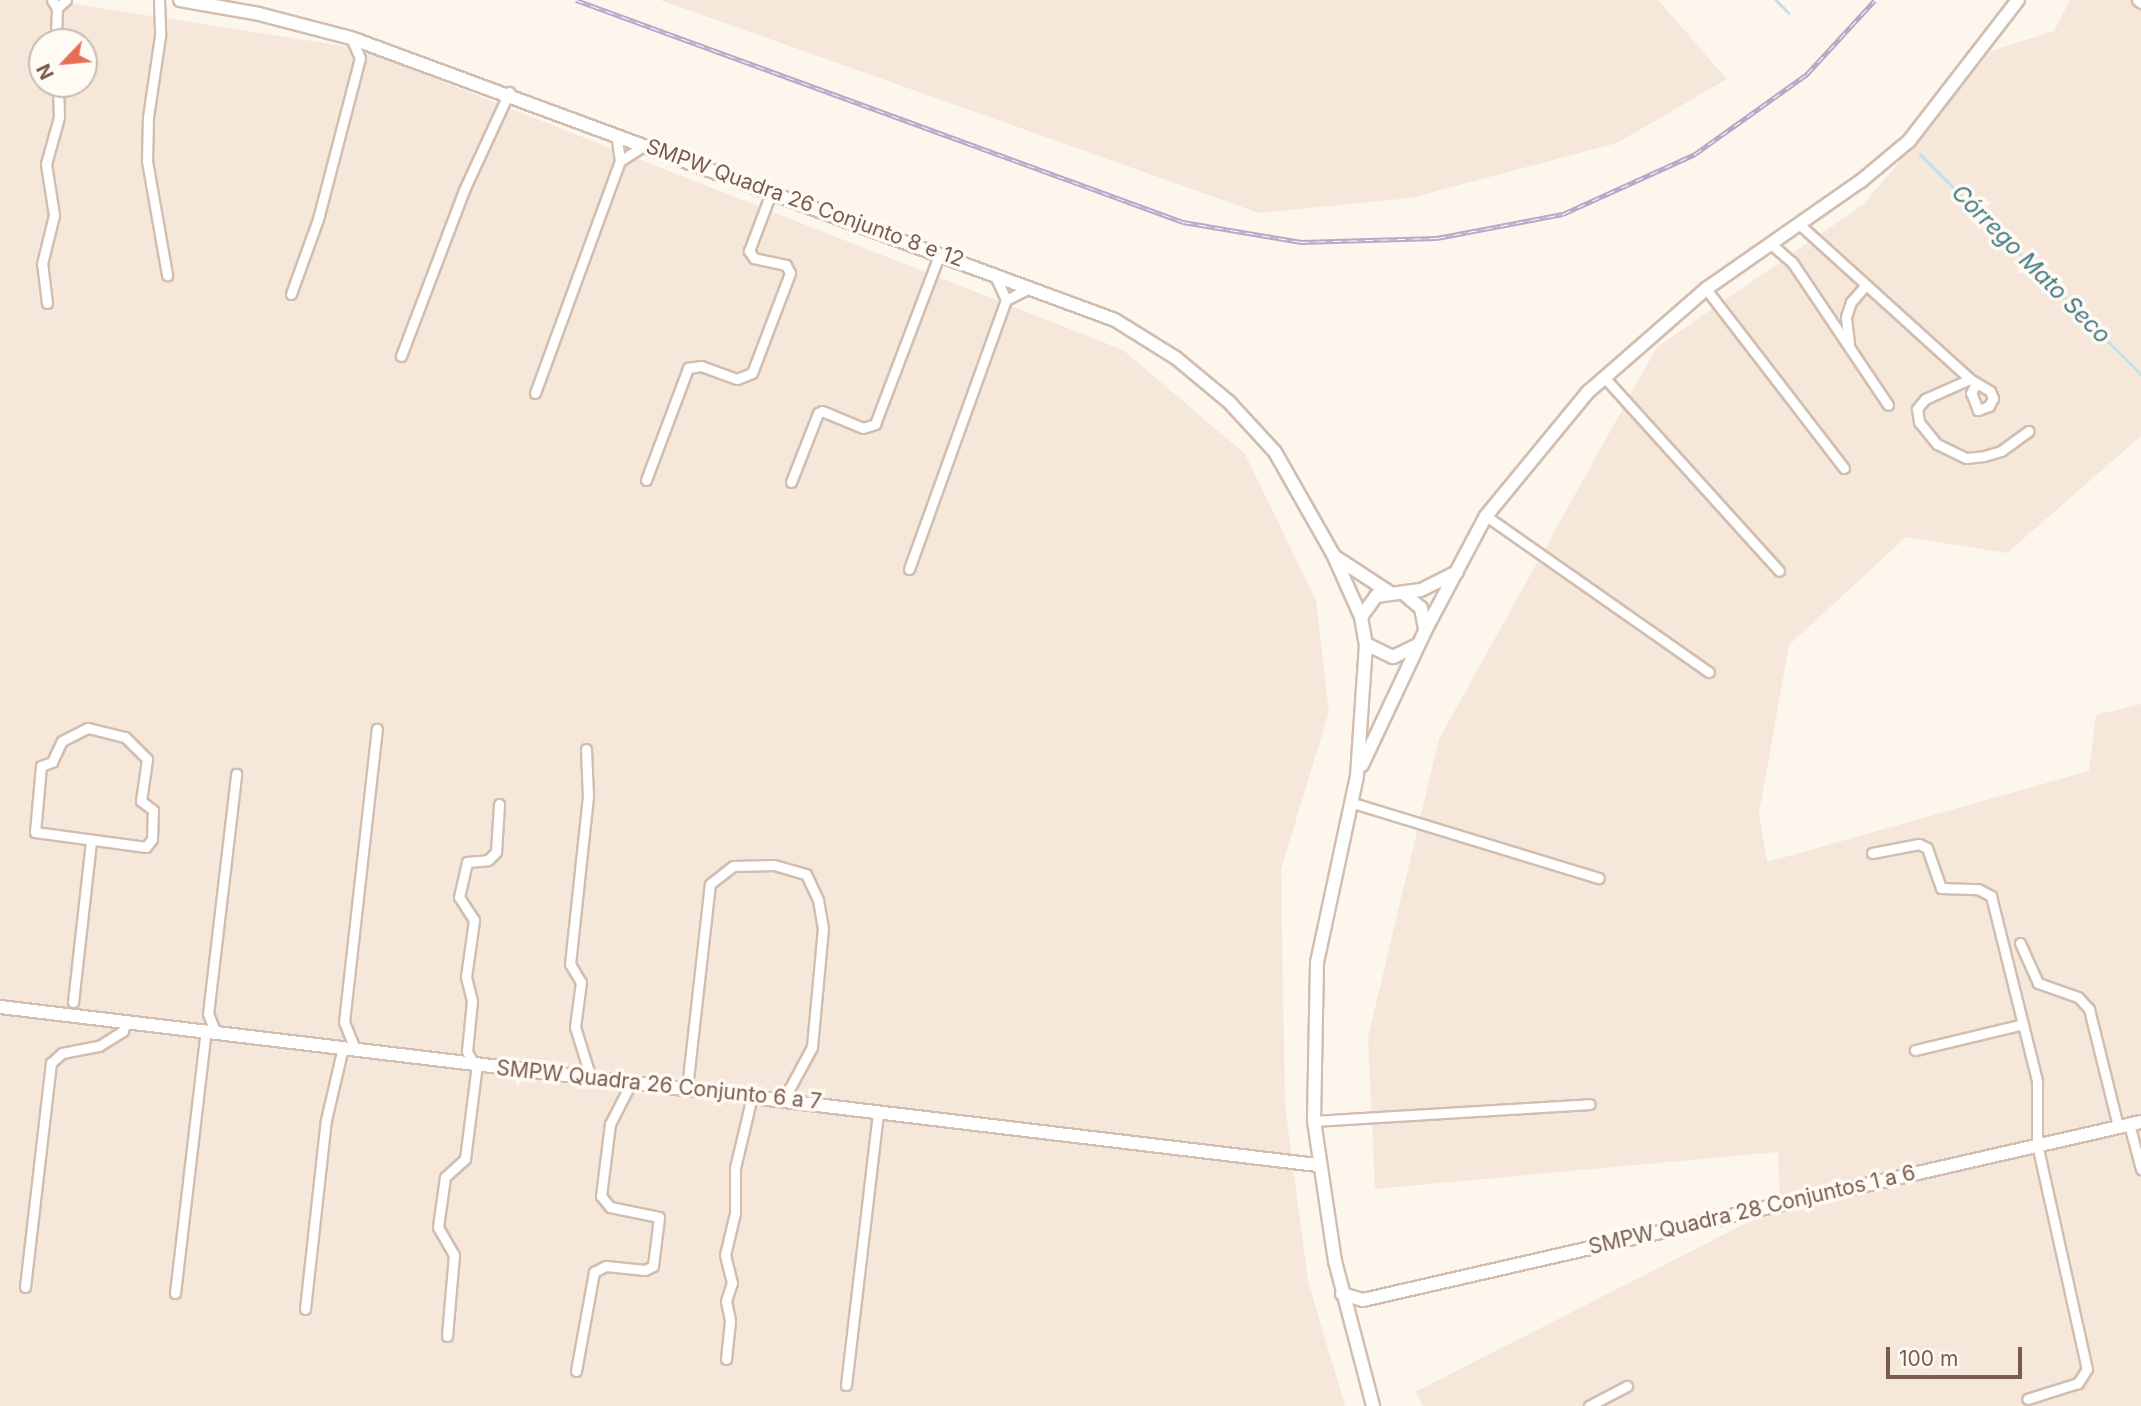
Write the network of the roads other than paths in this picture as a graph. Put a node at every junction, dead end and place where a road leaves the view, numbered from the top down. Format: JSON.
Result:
{"nodes":[{"id":1,"x":66,"y":0,"type":"edge"},
{"id":2,"x":159,"y":0,"type":"edge"},
{"id":3,"x":180,"y":0,"type":"edge"},
{"id":4,"x":2018,"y":0,"type":"edge"},
{"id":5,"x":55,"y":4,"type":"edge"},
{"id":6,"x":56,"y":28,"type":"edge"},
{"id":7,"x":351,"y":38,"type":"junction"},
{"id":8,"x":379,"y":48,"type":"junction"},
{"id":9,"x":360,"y":58,"type":"junction"},
{"id":10,"x":509,"y":92,"type":"junction"},
{"id":11,"x":58,"y":98,"type":"edge"},
{"id":12,"x":616,"y":133,"type":"junction"},
{"id":13,"x":648,"y":145,"type":"junction"},
{"id":14,"x":620,"y":161,"type":"junction"},
{"id":15,"x":772,"y":190,"type":"junction"},
{"id":16,"x":1799,"y":225,"type":"junction"},
{"id":17,"x":1771,"y":244,"type":"junction"},
{"id":18,"x":940,"y":253,"type":"junction"},
{"id":19,"x":993,"y":273,"type":"junction"},
{"id":20,"x":167,"y":275,"type":"dead end"},
{"id":21,"x":1866,"y":285,"type":"junction"},
{"id":22,"x":1031,"y":288,"type":"junction"},
{"id":23,"x":1706,"y":289,"type":"junction"},
{"id":24,"x":291,"y":294,"type":"dead end"},
{"id":25,"x":1006,"y":300,"type":"junction"},
{"id":26,"x":47,"y":303,"type":"dead end"},
{"id":27,"x":1849,"y":344,"type":"junction"},
{"id":28,"x":401,"y":356,"type":"dead end"},
{"id":29,"x":1604,"y":377,"type":"junction"},
{"id":30,"x":535,"y":393,"type":"dead end"},
{"id":31,"x":1888,"y":405,"type":"dead end"},
{"id":32,"x":2029,"y":430,"type":"dead end"},
{"id":33,"x":1844,"y":468,"type":"dead end"},
{"id":34,"x":646,"y":480,"type":"dead end"},
{"id":35,"x":791,"y":482,"type":"dead end"},
{"id":36,"x":1486,"y":516,"type":"junction"},
{"id":37,"x":1333,"y":554,"type":"junction"},
{"id":38,"x":909,"y":569,"type":"dead end"},
{"id":39,"x":1779,"y":571,"type":"dead end"},
{"id":40,"x":1458,"y":572,"type":"junction"},
{"id":41,"x":1389,"y":592,"type":"junction"},
{"id":42,"x":1403,"y":593,"type":"junction"},
{"id":43,"x":1361,"y":617,"type":"junction"},
{"id":44,"x":1425,"y":631,"type":"junction"},
{"id":45,"x":1366,"y":644,"type":"junction"},
{"id":46,"x":1419,"y":644,"type":"junction"},
{"id":47,"x":1709,"y":672,"type":"dead end"},
{"id":48,"x":377,"y":729,"type":"dead end"},
{"id":49,"x":586,"y":749,"type":"dead end"},
{"id":50,"x":236,"y":774,"type":"dead end"},
{"id":51,"x":1357,"y":776,"type":"junction"},
{"id":52,"x":1350,"y":802,"type":"junction"},
{"id":53,"x":499,"y":804,"type":"dead end"},
{"id":54,"x":91,"y":841,"type":"junction"},
{"id":55,"x":1872,"y":853,"type":"dead end"},
{"id":56,"x":1598,"y":878,"type":"dead end"},
{"id":57,"x":2020,"y":943,"type":"dead end"},
{"id":58,"x":73,"y":1002,"type":"junction"},
{"id":59,"x":0,"y":1007,"type":"edge"},
{"id":60,"x":62,"y":1014,"type":"junction"},
{"id":61,"x":208,"y":1014,"type":"junction"},
{"id":62,"x":83,"y":1017,"type":"junction"},
{"id":63,"x":125,"y":1021,"type":"junction"},
{"id":64,"x":2023,"y":1024,"type":"junction"},
{"id":65,"x":206,"y":1030,"type":"junction"},
{"id":66,"x":349,"y":1048,"type":"junction"},
{"id":67,"x":1915,"y":1050,"type":"dead end"},
{"id":68,"x":467,"y":1051,"type":"junction"},
{"id":69,"x":457,"y":1061,"type":"junction"},
{"id":70,"x":475,"y":1064,"type":"junction"},
{"id":71,"x":591,"y":1078,"type":"junction"},
{"id":72,"x":631,"y":1083,"type":"junction"},
{"id":73,"x":687,"y":1088,"type":"junction"},
{"id":74,"x":752,"y":1096,"type":"junction"},
{"id":75,"x":784,"y":1099,"type":"junction"},
{"id":76,"x":1589,"y":1104,"type":"dead end"},
{"id":77,"x":878,"y":1111,"type":"junction"},
{"id":78,"x":1314,"y":1121,"type":"junction"},
{"id":79,"x":2129,"y":1124,"type":"edge"},
{"id":80,"x":2037,"y":1144,"type":"junction"},
{"id":81,"x":1318,"y":1165,"type":"junction"},
{"id":82,"x":2141,"y":1169,"type":"edge"},
{"id":83,"x":25,"y":1287,"type":"dead end"},
{"id":84,"x":175,"y":1293,"type":"dead end"},
{"id":85,"x":1342,"y":1294,"type":"junction"},
{"id":86,"x":1363,"y":1300,"type":"junction"},
{"id":87,"x":305,"y":1309,"type":"dead end"},
{"id":88,"x":1348,"y":1319,"type":"junction"},
{"id":89,"x":447,"y":1336,"type":"dead end"},
{"id":90,"x":726,"y":1359,"type":"dead end"},
{"id":91,"x":576,"y":1371,"type":"dead end"},
{"id":92,"x":846,"y":1385,"type":"dead end"},
{"id":93,"x":1627,"y":1386,"type":"dead end"},
{"id":94,"x":2027,"y":1399,"type":"dead end"},
{"id":95,"x":1373,"y":1406,"type":"edge"},
{"id":96,"x":1589,"y":1406,"type":"edge"}],
"edges":[{"from":1,"to":5,"type":"street"},
{"from":2,"to":20,"type":"street"},
{"from":3,"to":7,"type":"street","name":"SMPW Quadra 26 Conjunto 8 e 12"},
{"from":4,"to":16,"type":"street"},
{"from":5,"to":6,"type":"street"},
{"from":7,"to":8,"type":"street","name":"SMPW Quadra 26 Conjunto 8 e 12"},
{"from":7,"to":9,"type":"street"},
{"from":8,"to":9,"type":"street"},
{"from":8,"to":10,"type":"street","name":"SMPW Quadra 26 Conjunto 8 e 12"},
{"from":9,"to":24,"type":"street"},
{"from":10,"to":12,"type":"street","name":"SMPW Quadra 26 Conjunto 8 e 12"},
{"from":10,"to":28,"type":"street"},
{"from":11,"to":26,"type":"street"},
{"from":12,"to":13,"type":"street","name":"SMPW Quadra 26 Conjunto 8 e 12"},
{"from":12,"to":14,"type":"street"},
{"from":13,"to":14,"type":"street"},
{"from":13,"to":15,"type":"street","name":"SMPW Quadra 26 Conjunto 8 e 12"},
{"from":14,"to":30,"type":"street"},
{"from":15,"to":18,"type":"street","name":"SMPW Quadra 26 Conjunto 8 e 12"},
{"from":15,"to":34,"type":"street"},
{"from":16,"to":17,"type":"street"},
{"from":16,"to":21,"type":"street"},
{"from":17,"to":23,"type":"street"},
{"from":17,"to":27,"type":"street"},
{"from":18,"to":19,"type":"street","name":"SMPW Quadra 26 Conjunto 8 e 12"},
{"from":18,"to":35,"type":"street"},
{"from":19,"to":22,"type":"street","name":"SMPW Quadra 26 Conjunto 8 e 12"},
{"from":19,"to":25,"type":"street"},
{"from":21,"to":27,"type":"street"},
{"from":21,"to":32,"type":"street"},
{"from":22,"to":25,"type":"street"},
{"from":22,"to":37,"type":"street","name":"SMPW Quadra 26 Conjunto 8 e 12"},
{"from":23,"to":29,"type":"street"},
{"from":23,"to":33,"type":"street"},
{"from":25,"to":38,"type":"street"},
{"from":27,"to":31,"type":"street"},
{"from":29,"to":36,"type":"street"},
{"from":29,"to":39,"type":"street"},
{"from":36,"to":40,"type":"street"},
{"from":36,"to":47,"type":"street"},
{"from":37,"to":41,"type":"street","name":"SMPW Quadra 26 Conjunto 8 e 12"},
{"from":37,"to":43,"type":"street","name":"SMPW Quadra 26 Conjunto 8 e 12"},
{"from":40,"to":42,"type":"street"},
{"from":40,"to":44,"type":"street"},
{"from":41,"to":42,"type":"street"},
{"from":41,"to":43,"type":"street"},
{"from":42,"to":44,"type":"street"},
{"from":43,"to":45,"type":"street"},
{"from":44,"to":46,"type":"street"},
{"from":45,"to":46,"type":"street"},
{"from":45,"to":51,"type":"street"},
{"from":46,"to":51,"type":"street"},
{"from":48,"to":66,"type":"street"},
{"from":49,"to":71,"type":"street"},
{"from":50,"to":61,"type":"street"},
{"from":51,"to":52,"type":"street"},
{"from":52,"to":56,"type":"street"},
{"from":52,"to":78,"type":"street"},
{"from":53,"to":68,"type":"street"},
{"from":54,"to":54,"type":"street"},
{"from":54,"to":58,"type":"street"},
{"from":55,"to":64,"type":"street"},
{"from":57,"to":79,"type":"street"},
{"from":58,"to":60,"type":"street"},
{"from":58,"to":62,"type":"street"},
{"from":59,"to":60,"type":"street","name":"SMPW Quadra 26 Conjunto 6 a 7"},
{"from":60,"to":62,"type":"street","name":"SMPW Quadra 26 Conjunto 6 a 7"},
{"from":61,"to":65,"type":"street"},
{"from":61,"to":65,"type":"street"},
{"from":62,"to":63,"type":"street","name":"SMPW Quadra 26 Conjunto 6 a 7"},
{"from":63,"to":65,"type":"street","name":"SMPW Quadra 26 Conjunto 6 a 7"},
{"from":63,"to":83,"type":"street"},
{"from":64,"to":67,"type":"street"},
{"from":64,"to":80,"type":"street"},
{"from":65,"to":66,"type":"street","name":"SMPW Quadra 26 Conjunto 6 a 7"},
{"from":65,"to":84,"type":"street"},
{"from":66,"to":69,"type":"street","name":"SMPW Quadra 26 Conjunto 6 a 7"},
{"from":66,"to":87,"type":"street"},
{"from":68,"to":69,"type":"street"},
{"from":68,"to":70,"type":"street"},
{"from":69,"to":70,"type":"street","name":"SMPW Quadra 26 Conjunto 6 a 7"},
{"from":70,"to":71,"type":"street","name":"SMPW Quadra 26 Conjunto 6 a 7"},
{"from":70,"to":89,"type":"street"},
{"from":71,"to":72,"type":"street","name":"SMPW Quadra 26 Conjunto 6 a 7"},
{"from":72,"to":73,"type":"street","name":"SMPW Quadra 26 Conjunto 6 a 7"},
{"from":72,"to":91,"type":"street"},
{"from":73,"to":74,"type":"street","name":"SMPW Quadra 26 Conjunto 6 a 7"},
{"from":73,"to":75,"type":"street"},
{"from":74,"to":75,"type":"street","name":"SMPW Quadra 26 Conjunto 6 a 7"},
{"from":74,"to":90,"type":"street"},
{"from":75,"to":77,"type":"street","name":"SMPW Quadra 26 Conjunto 6 a 7"},
{"from":76,"to":78,"type":"street"},
{"from":77,"to":81,"type":"street","name":"SMPW Quadra 26 Conjunto 6 a 7"},
{"from":77,"to":92,"type":"street"},
{"from":78,"to":81,"type":"street"},
{"from":79,"to":80,"type":"street","name":"SMPW Quadra 28 Conjuntos 1 a 6"},
{"from":79,"to":82,"type":"street"},
{"from":80,"to":86,"type":"street","name":"SMPW Quadra 28 Conjuntos 1 a 6"},
{"from":80,"to":94,"type":"street"},
{"from":81,"to":85,"type":"street"},
{"from":85,"to":86,"type":"street","name":"SMPW Quadra 28 Conjuntos 1 a 6"},
{"from":85,"to":88,"type":"street"},
{"from":86,"to":88,"type":"street"},
{"from":88,"to":95,"type":"street"},
{"from":93,"to":96,"type":"street"}]}
